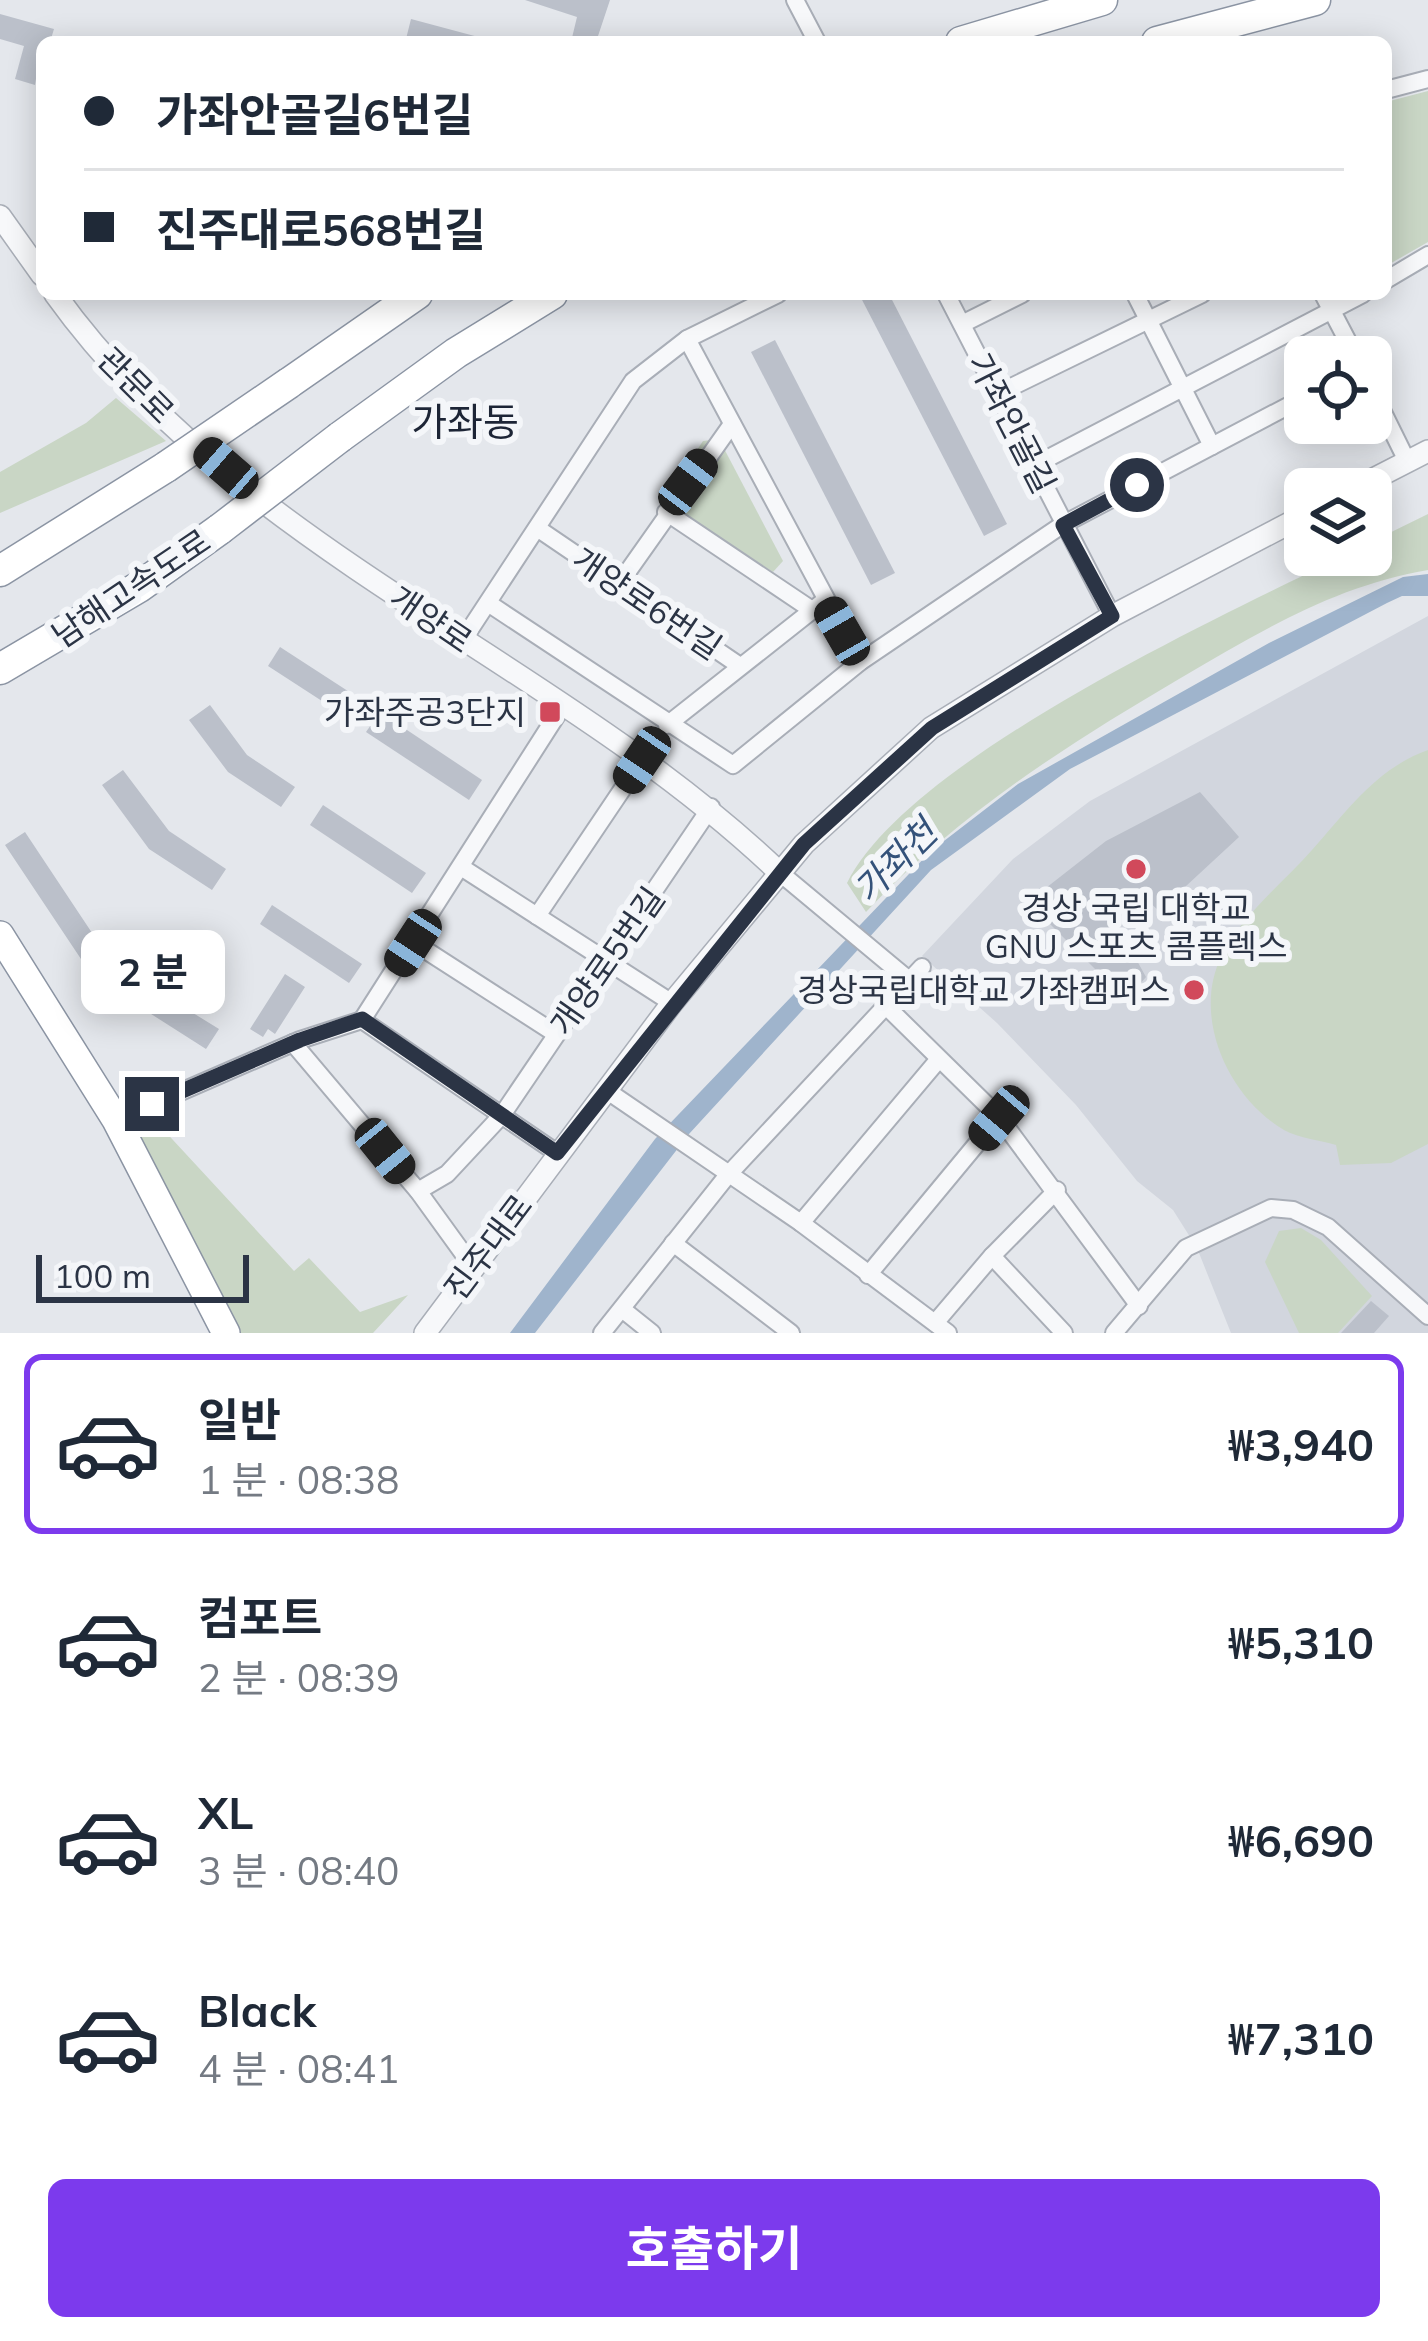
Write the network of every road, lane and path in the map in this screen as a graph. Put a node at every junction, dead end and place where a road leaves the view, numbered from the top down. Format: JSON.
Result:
{"nodes":[{"id":1,"x":795,"y":0,"type":"edge"},
{"id":2,"x":1102,"y":0,"type":"edge"},
{"id":3,"x":1315,"y":0,"type":"edge"},
{"id":4,"x":814,"y":36,"type":"edge"},
{"id":5,"x":981,"y":36,"type":"edge"},
{"id":6,"x":1180,"y":36,"type":"edge"},
{"id":7,"x":1428,"y":79,"type":"edge"},
{"id":8,"x":1392,"y":88,"type":"edge"},
{"id":9,"x":0,"y":217,"type":"edge"},
{"id":10,"x":1428,"y":255,"type":"edge"},
{"id":11,"x":36,"y":267,"type":"edge"},
{"id":12,"x":1392,"y":276,"type":"edge"},
{"id":13,"x":61,"y":300,"type":"edge"},
{"id":14,"x":408,"y":300,"type":"edge"},
{"id":15,"x":542,"y":300,"type":"edge"},
{"id":16,"x":766,"y":300,"type":"edge"},
{"id":17,"x":949,"y":300,"type":"edge"},
{"id":18,"x":1010,"y":300,"type":"edge"},
{"id":19,"x":1138,"y":300,"type":"edge"},
{"id":20,"x":1190,"y":300,"type":"edge"},
{"id":21,"x":1326,"y":300,"type":"edge"},
{"id":22,"x":1353,"y":300,"type":"edge"},
{"id":23,"x":1332,"y":312,"type":"junction"},
{"id":24,"x":1149,"y":321,"type":"junction"},
{"id":25,"x":962,"y":324,"type":"junction"},
{"id":26,"x":1344,"y":336,"type":"edge"},
{"id":27,"x":687,"y":339,"type":"junction"},
{"id":28,"x":1183,"y":389,"type":"junction"},
{"id":29,"x":997,"y":394,"type":"junction"},
{"id":30,"x":1284,"y":408,"type":"edge"},
{"id":31,"x":1392,"y":418,"type":"edge"},
{"id":32,"x":732,"y":424,"type":"junction"},
{"id":33,"x":1212,"y":446,"type":"junction"},
{"id":34,"x":1418,"y":456,"type":"edge"},
{"id":35,"x":1033,"y":466,"type":"junction"},
{"id":36,"x":226,"y":468,"type":"joint"},
{"id":37,"x":666,"y":512,"type":"junction"},
{"id":38,"x":1063,"y":525,"type":"junction"},
{"id":39,"x":1284,"y":526,"type":"edge"},
{"id":40,"x":537,"y":529,"type":"junction"},
{"id":41,"x":0,"y":571,"type":"edge"},
{"id":42,"x":619,"y":584,"type":"junction"},
{"id":43,"x":488,"y":603,"type":"junction"},
{"id":44,"x":818,"y":605,"type":"junction"},
{"id":45,"x":1112,"y":616,"type":"junction"},
{"id":46,"x":463,"y":640,"type":"junction"},
{"id":47,"x":860,"y":662,"type":"junction"},
{"id":48,"x":740,"y":666,"type":"junction"},
{"id":49,"x":0,"y":669,"type":"edge"},
{"id":50,"x":562,"y":707,"type":"junction"},
{"id":51,"x":667,"y":724,"type":"junction"},
{"id":52,"x":642,"y":760,"type":"junction"},
{"id":53,"x":711,"y":807,"type":"junction"},
{"id":54,"x":461,"y":867,"type":"junction"},
{"id":55,"x":779,"y":872,"type":"junction"},
{"id":56,"x":537,"y":916,"type":"junction"},
{"id":57,"x":0,"y":935,"type":"edge"},
{"id":58,"x":413,"y":943,"type":"junction"},
{"id":59,"x":607,"y":960,"type":"junction"},
{"id":60,"x":0,"y":968,"type":"edge"},
{"id":61,"x":672,"y":1003,"type":"junction"},
{"id":62,"x":887,"y":1007,"type":"junction"},
{"id":63,"x":362,"y":1019,"type":"junction"},
{"id":64,"x":556,"y":1034,"type":"junction"},
{"id":65,"x":293,"y":1042,"type":"junction"},
{"id":66,"x":939,"y":1059,"type":"junction"},
{"id":67,"x":606,"y":1090,"type":"junction"},
{"id":68,"x":502,"y":1115,"type":"junction"},
{"id":69,"x":999,"y":1118,"type":"junction"},
{"id":70,"x":116,"y":1120,"type":"junction"},
{"id":71,"x":557,"y":1153,"type":"junction"},
{"id":72,"x":727,"y":1176,"type":"junction"},
{"id":73,"x":1057,"y":1190,"type":"junction"},
{"id":74,"x":418,"y":1191,"type":"junction"},
{"id":75,"x":801,"y":1222,"type":"junction"},
{"id":76,"x":673,"y":1243,"type":"junction"},
{"id":77,"x":992,"y":1256,"type":"junction"},
{"id":78,"x":473,"y":1267,"type":"junction"},
{"id":79,"x":868,"y":1275,"type":"junction"},
{"id":80,"x":1139,"y":1306,"type":"junction"},
{"id":81,"x":622,"y":1309,"type":"junction"},
{"id":82,"x":1428,"y":1316,"type":"edge"},
{"id":83,"x":941,"y":1328,"type":"edge"},
{"id":84,"x":213,"y":1333,"type":"edge"},
{"id":85,"x":226,"y":1333,"type":"edge"},
{"id":86,"x":425,"y":1333,"type":"edge"},
{"id":87,"x":602,"y":1333,"type":"edge"},
{"id":88,"x":652,"y":1333,"type":"edge"},
{"id":89,"x":791,"y":1333,"type":"edge"},
{"id":90,"x":1064,"y":1333,"type":"edge"},
{"id":91,"x":1114,"y":1333,"type":"edge"}],
"edges":[{"from":1,"to":4,"type":"street"},
{"from":2,"to":5,"type":"highway"},
{"from":3,"to":6,"type":"highway"},
{"from":7,"to":8,"type":"street"},
{"from":9,"to":11,"type":"street"},
{"from":10,"to":12,"type":"street"},
{"from":13,"to":36,"type":"street","name":"관문로"},
{"from":14,"to":41,"type":"highway","bridge":true},
{"from":15,"to":49,"type":"highway","name":"남해고속도로","bridge":true},
{"from":16,"to":27,"type":"street","name":"개양로6번길"},
{"from":17,"to":25,"type":"street","name":"가좌안골길"},
{"from":18,"to":25,"type":"street"},
{"from":19,"to":24,"type":"street"},
{"from":20,"to":24,"type":"street"},
{"from":21,"to":23,"type":"street"},
{"from":22,"to":23,"type":"street"},
{"from":23,"to":26,"type":"street"},
{"from":23,"to":28,"type":"street"},
{"from":24,"to":28,"type":"street"},
{"from":24,"to":29,"type":"street"},
{"from":25,"to":29,"type":"street","name":"가좌안골길"},
{"from":27,"to":32,"type":"street"},
{"from":27,"to":40,"type":"street","name":"개양로6번길"},
{"from":28,"to":33,"type":"street"},
{"from":28,"to":35,"type":"street"},
{"from":29,"to":35,"type":"street","name":"가좌안골길"},
{"from":30,"to":33,"type":"street"},
{"from":31,"to":34,"type":"street"},
{"from":32,"to":37,"type":"street"},
{"from":32,"to":44,"type":"street"},
{"from":33,"to":38,"type":"street"},
{"from":35,"to":38,"type":"street","name":"가좌안골길"},
{"from":36,"to":46,"type":"street","name":"개양로"},
{"from":37,"to":42,"type":"street"},
{"from":37,"to":44,"type":"street"},
{"from":38,"to":45,"type":"street","name":"가좌안골길"},
{"from":38,"to":47,"type":"street"},
{"from":39,"to":45,"type":"street","name":"진주대로"},
{"from":40,"to":42,"type":"street","name":"개양로6번길"},
{"from":40,"to":43,"type":"street","name":"개양로6번길"},
{"from":42,"to":48,"type":"street","name":"개양로6번길"},
{"from":43,"to":46,"type":"street","name":"개양로6번길"},
{"from":43,"to":51,"type":"street"},
{"from":44,"to":47,"type":"street"},
{"from":44,"to":48,"type":"street"},
{"from":45,"to":55,"type":"street","name":"진주대로"},
{"from":46,"to":50,"type":"street","name":"개양로"},
{"from":47,"to":51,"type":"street"},
{"from":48,"to":51,"type":"street","name":"개양로6번길"},
{"from":50,"to":52,"type":"street","name":"개양로"},
{"from":50,"to":54,"type":"street"},
{"from":52,"to":53,"type":"street","name":"개양로"},
{"from":52,"to":56,"type":"street"},
{"from":53,"to":55,"type":"street","name":"개양로"},
{"from":53,"to":59,"type":"street","name":"개양로5번길"},
{"from":54,"to":56,"type":"street"},
{"from":54,"to":58,"type":"street"},
{"from":55,"to":61,"type":"street","name":"진주대로"},
{"from":55,"to":62,"type":"street"},
{"from":56,"to":59,"type":"street"},
{"from":57,"to":70,"type":"highway"},
{"from":58,"to":63,"type":"street"},
{"from":58,"to":64,"type":"street"},
{"from":59,"to":61,"type":"street"},
{"from":59,"to":64,"type":"street","name":"개양로5번길"},
{"from":60,"to":84,"type":"highway"},
{"from":61,"to":67,"type":"street","name":"진주대로"},
{"from":62,"to":66,"type":"street"},
{"from":62,"to":72,"type":"street"},
{"from":63,"to":65,"type":"street"},
{"from":63,"to":68,"type":"street"},
{"from":64,"to":68,"type":"street","name":"개양로5번길"},
{"from":65,"to":70,"type":"street"},
{"from":65,"to":74,"type":"street"},
{"from":66,"to":69,"type":"street"},
{"from":66,"to":75,"type":"street"},
{"from":67,"to":71,"type":"street","name":"진주대로"},
{"from":67,"to":72,"type":"street"},
{"from":68,"to":71,"type":"street"},
{"from":68,"to":74,"type":"street","name":"개양로5번길"},
{"from":69,"to":73,"type":"street"},
{"from":69,"to":79,"type":"street"},
{"from":70,"to":85,"type":"highway"},
{"from":71,"to":78,"type":"street","name":"진주대로"},
{"from":72,"to":75,"type":"street"},
{"from":72,"to":76,"type":"street"},
{"from":73,"to":77,"type":"street"},
{"from":73,"to":80,"type":"street"},
{"from":74,"to":78,"type":"street"},
{"from":75,"to":79,"type":"street"},
{"from":76,"to":81,"type":"street"},
{"from":76,"to":89,"type":"street"},
{"from":77,"to":83,"type":"street"},
{"from":77,"to":90,"type":"street"},
{"from":78,"to":86,"type":"street","name":"진주대로"},
{"from":79,"to":83,"type":"street"},
{"from":80,"to":82,"type":"street"},
{"from":80,"to":91,"type":"street"},
{"from":81,"to":87,"type":"street"},
{"from":81,"to":88,"type":"street"}]}
